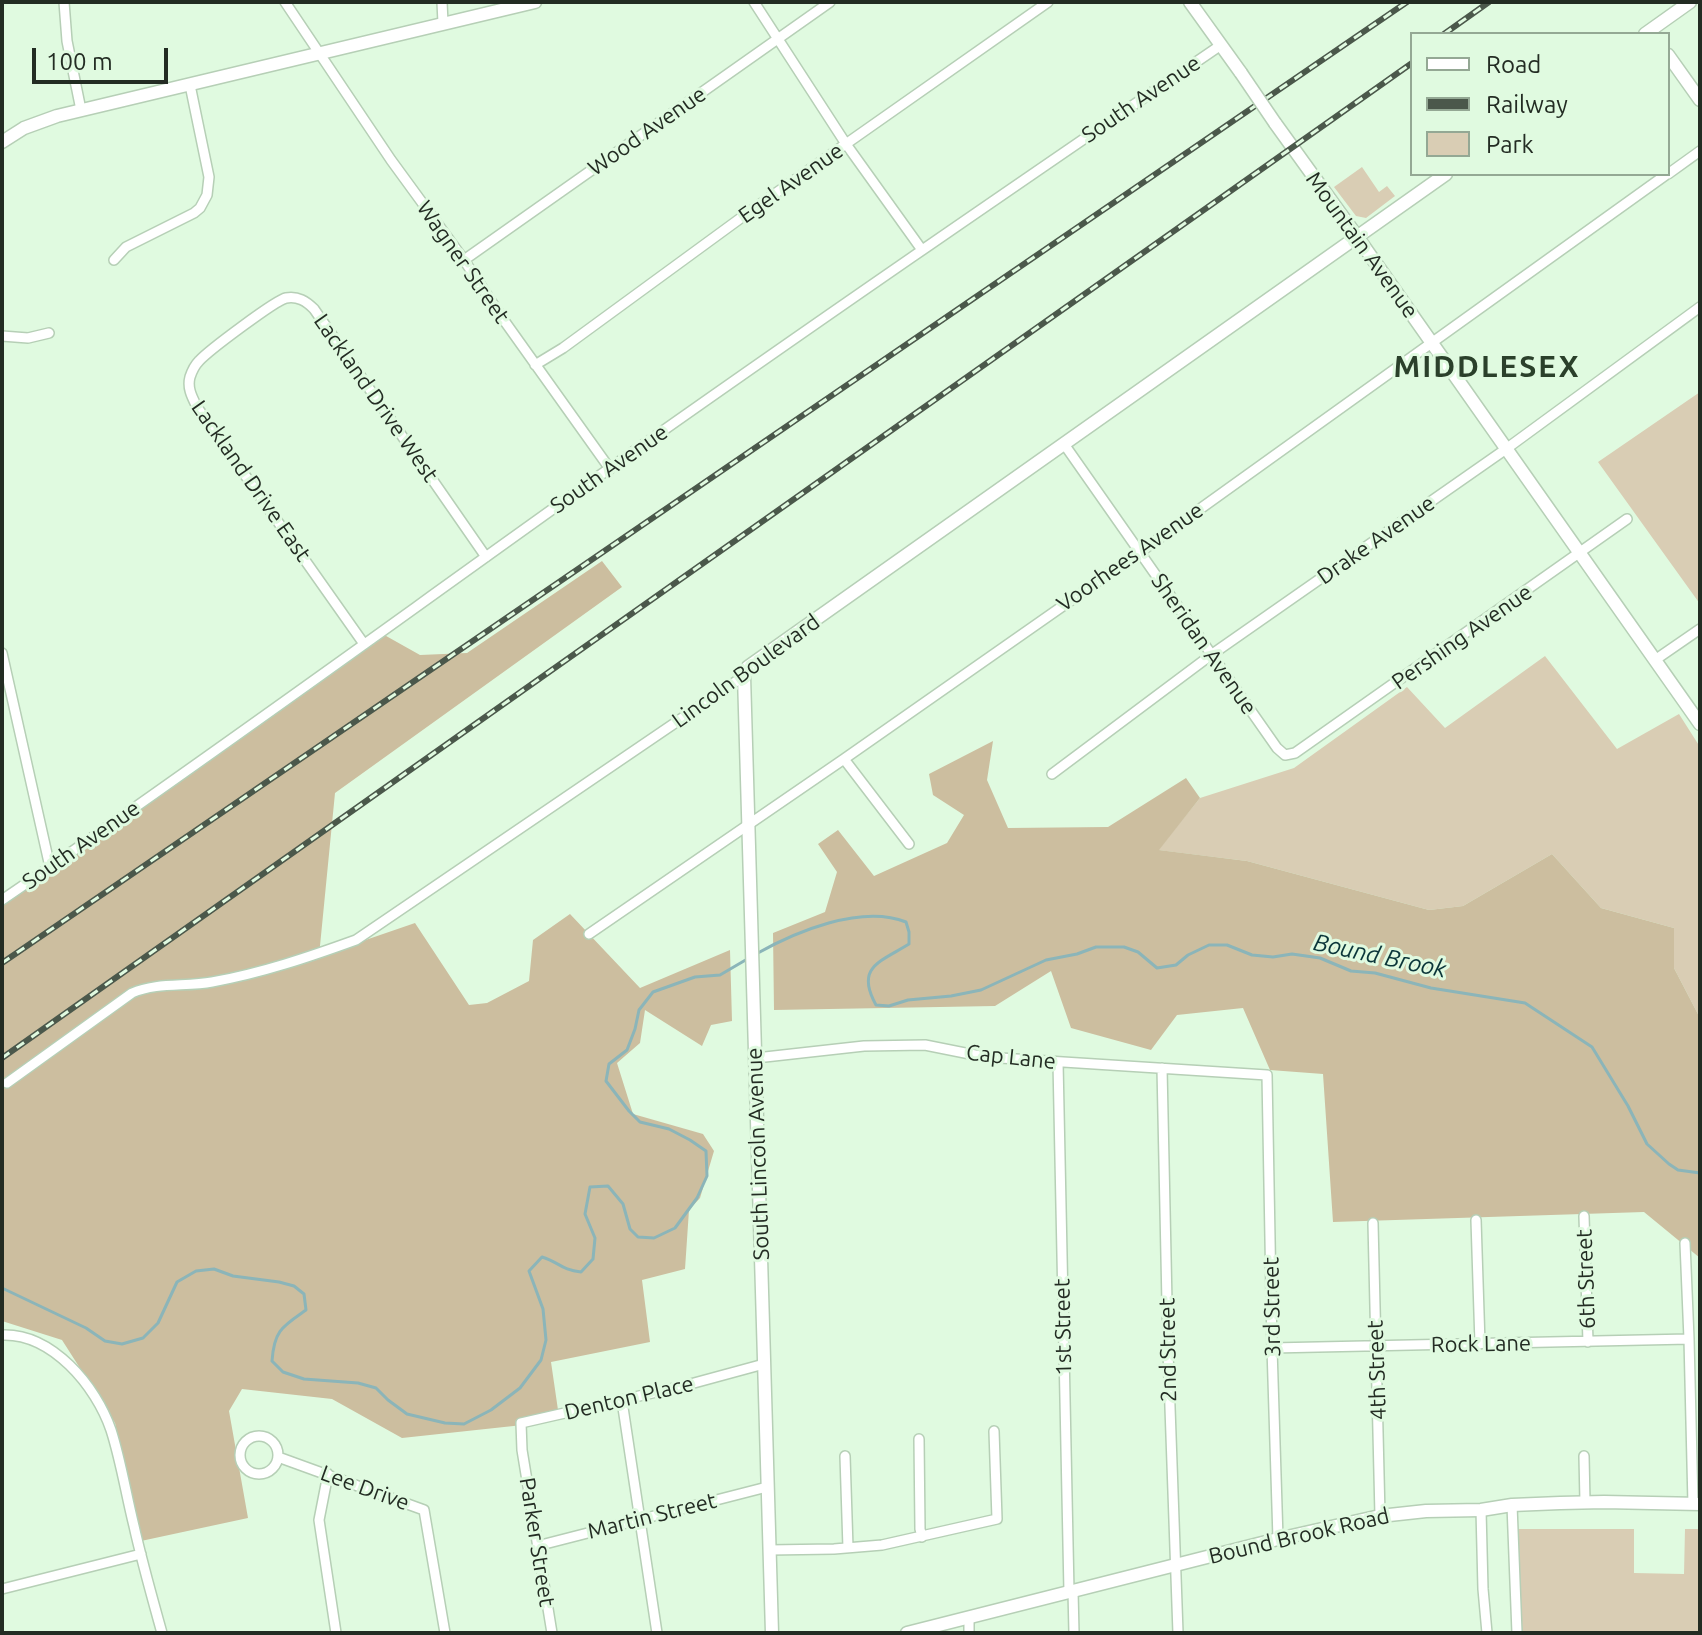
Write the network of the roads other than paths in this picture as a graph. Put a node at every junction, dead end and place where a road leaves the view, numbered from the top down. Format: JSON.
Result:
{"nodes":[{"id":1,"x":64,"y":2,"type":"edge"},
{"id":2,"x":285,"y":2,"type":"edge"},
{"id":3,"x":442,"y":2,"type":"edge"},
{"id":4,"x":535,"y":2,"type":"edge"},
{"id":5,"x":754,"y":2,"type":"edge"},
{"id":6,"x":830,"y":2,"type":"edge"},
{"id":7,"x":1048,"y":2,"type":"edge"},
{"id":8,"x":1190,"y":2,"type":"edge"},
{"id":9,"x":1690,"y":2,"type":"edge"},
{"id":10,"x":443,"y":23,"type":"junction"},
{"id":11,"x":1650,"y":32,"type":"edge"},
{"id":12,"x":778,"y":37,"type":"junction"},
{"id":13,"x":1221,"y":45,"type":"junction"},
{"id":14,"x":319,"y":54,"type":"junction"},
{"id":15,"x":1670,"y":58,"type":"edge"},
{"id":16,"x":190,"y":85,"type":"junction"},
{"id":17,"x":1700,"y":100,"type":"edge"},
{"id":18,"x":81,"y":110,"type":"junction"},
{"id":19,"x":2,"y":142,"type":"edge"},
{"id":20,"x":846,"y":144,"type":"junction"},
{"id":21,"x":1700,"y":151,"type":"edge"},
{"id":22,"x":1670,"y":173,"type":"edge"},
{"id":23,"x":1443,"y":176,"type":"edge"},
{"id":24,"x":1665,"y":176,"type":"edge"},
{"id":25,"x":1358,"y":238,"type":"junction"},
{"id":26,"x":922,"y":250,"type":"junction"},
{"id":27,"x":114,"y":260,"type":"dead end"},
{"id":28,"x":464,"y":260,"type":"junction"},
{"id":29,"x":1700,"y":307,"type":"edge"},
{"id":30,"x":243,"y":326,"type":"joint"},
{"id":31,"x":49,"y":333,"type":"dead end"},
{"id":32,"x":2,"y":336,"type":"edge"},
{"id":33,"x":1432,"y":343,"type":"junction"},
{"id":34,"x":535,"y":365,"type":"junction"},
{"id":35,"x":1064,"y":444,"type":"junction"},
{"id":36,"x":1506,"y":449,"type":"junction"},
{"id":37,"x":610,"y":469,"type":"junction"},
{"id":38,"x":1627,"y":519,"type":"dead end"},
{"id":39,"x":1140,"y":552,"type":"junction"},
{"id":40,"x":1581,"y":554,"type":"junction"},
{"id":41,"x":486,"y":557,"type":"junction"},
{"id":42,"x":1700,"y":629,"type":"edge"},
{"id":43,"x":364,"y":644,"type":"junction"},
{"id":44,"x":2,"y":653,"type":"edge"},
{"id":45,"x":1211,"y":655,"type":"junction"},
{"id":46,"x":1655,"y":660,"type":"junction"},
{"id":47,"x":744,"y":676,"type":"junction"},
{"id":48,"x":1700,"y":724,"type":"edge"},
{"id":49,"x":1295,"y":753,"type":"joint"},
{"id":50,"x":844,"y":759,"type":"junction"},
{"id":51,"x":1052,"y":774,"type":"dead end"},
{"id":52,"x":748,"y":825,"type":"junction"},
{"id":53,"x":909,"y":844,"type":"dead end"},
{"id":54,"x":50,"y":867,"type":"junction"},
{"id":55,"x":2,"y":900,"type":"edge"},
{"id":56,"x":589,"y":934,"type":"dead end"},
{"id":57,"x":756,"y":1058,"type":"junction"},
{"id":58,"x":1058,"y":1062,"type":"junction"},
{"id":59,"x":1162,"y":1068,"type":"junction"},
{"id":60,"x":1267,"y":1075,"type":"joint"},
{"id":61,"x":7,"y":1083,"type":"dead end"},
{"id":62,"x":1584,"y":1216,"type":"dead end"},
{"id":63,"x":1476,"y":1220,"type":"dead end"},
{"id":64,"x":1373,"y":1223,"type":"dead end"},
{"id":65,"x":1685,"y":1243,"type":"dead end"},
{"id":66,"x":2,"y":1335,"type":"edge"},
{"id":67,"x":1689,"y":1339,"type":"junction"},
{"id":68,"x":1588,"y":1342,"type":"junction"},
{"id":69,"x":1480,"y":1344,"type":"junction"},
{"id":70,"x":1376,"y":1346,"type":"junction"},
{"id":71,"x":1272,"y":1348,"type":"junction"},
{"id":72,"x":764,"y":1364,"type":"junction"},
{"id":73,"x":622,"y":1401,"type":"junction"},
{"id":74,"x":994,"y":1431,"type":"dead end"},
{"id":75,"x":919,"y":1439,"type":"dead end"},
{"id":76,"x":522,"y":1450,"type":"joint"},
{"id":77,"x":845,"y":1456,"type":"dead end"},
{"id":78,"x":1584,"y":1456,"type":"dead end"},
{"id":79,"x":278,"y":1457,"type":"junction"},
{"id":80,"x":328,"y":1474,"type":"junction"},
{"id":81,"x":767,"y":1487,"type":"junction"},
{"id":82,"x":1585,"y":1502,"type":"junction"},
{"id":83,"x":1696,"y":1504,"type":"edge"},
{"id":84,"x":1512,"y":1505,"type":"junction"},
{"id":85,"x":1481,"y":1510,"type":"junction"},
{"id":86,"x":1380,"y":1516,"type":"junction"},
{"id":87,"x":641,"y":1519,"type":"junction"},
{"id":88,"x":922,"y":1537,"type":"junction"},
{"id":89,"x":1278,"y":1539,"type":"junction"},
{"id":90,"x":537,"y":1546,"type":"junction"},
{"id":91,"x":848,"y":1548,"type":"junction"},
{"id":92,"x":769,"y":1550,"type":"junction"},
{"id":93,"x":141,"y":1554,"type":"junction"},
{"id":94,"x":1175,"y":1565,"type":"junction"},
{"id":95,"x":2,"y":1589,"type":"edge"},
{"id":96,"x":1071,"y":1591,"type":"junction"},
{"id":97,"x":969,"y":1617,"type":"junction"},
{"id":98,"x":162,"y":1633,"type":"edge"},
{"id":99,"x":336,"y":1633,"type":"edge"},
{"id":100,"x":445,"y":1633,"type":"edge"},
{"id":101,"x":552,"y":1633,"type":"edge"},
{"id":102,"x":657,"y":1633,"type":"edge"},
{"id":103,"x":772,"y":1633,"type":"edge"},
{"id":104,"x":907,"y":1633,"type":"edge"},
{"id":105,"x":969,"y":1633,"type":"edge"},
{"id":106,"x":1074,"y":1633,"type":"edge"},
{"id":107,"x":1178,"y":1633,"type":"edge"},
{"id":108,"x":1487,"y":1633,"type":"edge"},
{"id":109,"x":1517,"y":1633,"type":"edge"}],
"edges":[{"from":1,"to":18,"type":"street"},
{"from":2,"to":14,"type":"street","name":"Wagner Street"},
{"from":3,"to":10,"type":"street"},
{"from":4,"to":10,"type":"main road"},
{"from":5,"to":12,"type":"street"},
{"from":6,"to":12,"type":"street","name":"Wood Avenue"},
{"from":7,"to":20,"type":"street","name":"Egel Avenue"},
{"from":8,"to":13,"type":"main road","name":"Mountain Avenue"},
{"from":9,"to":11,"type":"main road"},
{"from":10,"to":14,"type":"main road"},
{"from":12,"to":20,"type":"street"},
{"from":12,"to":28,"type":"street","name":"Wood Avenue"},
{"from":13,"to":25,"type":"main road","name":"Mountain Avenue","bridge":true},
{"from":13,"to":26,"type":"street","name":"South Avenue"},
{"from":14,"to":16,"type":"main road"},
{"from":14,"to":28,"type":"street","name":"Wagner Street"},
{"from":15,"to":17,"type":"main road"},
{"from":16,"to":18,"type":"main road"},
{"from":16,"to":27,"type":"street"},
{"from":18,"to":19,"type":"main road"},
{"from":20,"to":26,"type":"street"},
{"from":20,"to":34,"type":"street","name":"Egel Avenue"},
{"from":21,"to":22,"type":"street","name":"Voorhees Avenue"},
{"from":23,"to":25,"type":"main road","name":"Lincoln Boulevard"},
{"from":24,"to":33,"type":"street","name":"Voorhees Avenue"},
{"from":25,"to":33,"type":"main road","name":"Mountain Avenue"},
{"from":25,"to":35,"type":"main road","name":"Lincoln Boulevard"},
{"from":26,"to":37,"type":"street","name":"South Avenue"},
{"from":28,"to":34,"type":"street","name":"Wagner Street"},
{"from":29,"to":36,"type":"street","name":"Drake Avenue"},
{"from":30,"to":41,"type":"street","name":"Lackland Drive West"},
{"from":30,"to":43,"type":"street","name":"Lackland Drive East"},
{"from":31,"to":32,"type":"street"},
{"from":33,"to":36,"type":"main road","name":"Mountain Avenue"},
{"from":33,"to":39,"type":"street","name":"Voorhees Avenue"},
{"from":34,"to":37,"type":"street","name":"Wagner Street"},
{"from":35,"to":39,"type":"street","name":"Sheridan Avenue"},
{"from":35,"to":47,"type":"main road","name":"Lincoln Boulevard"},
{"from":36,"to":40,"type":"main road","name":"Mountain Avenue"},
{"from":36,"to":45,"type":"street","name":"Drake Avenue"},
{"from":37,"to":41,"type":"street","name":"South Avenue"},
{"from":38,"to":40,"type":"street","name":"Pershing Avenue"},
{"from":39,"to":45,"type":"street","name":"Sheridan Avenue"},
{"from":39,"to":50,"type":"street","name":"Voorhees Avenue"},
{"from":40,"to":46,"type":"main road","name":"Mountain Avenue"},
{"from":40,"to":49,"type":"street","name":"Pershing Avenue"},
{"from":41,"to":43,"type":"street","name":"South Avenue"},
{"from":42,"to":46,"type":"street"},
{"from":43,"to":54,"type":"street","name":"South Avenue"},
{"from":44,"to":54,"type":"street"},
{"from":45,"to":49,"type":"street","name":"Sheridan Avenue"},
{"from":45,"to":51,"type":"street","name":"Drake Avenue"},
{"from":46,"to":48,"type":"main road","name":"Mountain Avenue"},
{"from":47,"to":52,"type":"main road","name":"South Lincoln Avenue"},
{"from":47,"to":61,"type":"street","name":"Lincoln Boulevard"},
{"from":50,"to":52,"type":"street","name":"Voorhees Avenue"},
{"from":50,"to":53,"type":"street"},
{"from":52,"to":56,"type":"street","name":"Voorhees Avenue"},
{"from":52,"to":57,"type":"main road","name":"South Lincoln Avenue"},
{"from":54,"to":55,"type":"street","name":"South Avenue"},
{"from":57,"to":58,"type":"street","name":"Cap Lane"},
{"from":57,"to":72,"type":"main road","name":"South Lincoln Avenue"},
{"from":58,"to":59,"type":"street","name":"Cap Lane"},
{"from":58,"to":96,"type":"street","name":"1st Street"},
{"from":59,"to":60,"type":"street","name":"Cap Lane"},
{"from":59,"to":94,"type":"street","name":"2nd Street"},
{"from":60,"to":71,"type":"street","name":"3rd Street"},
{"from":62,"to":68,"type":"street","name":"6th Street"},
{"from":63,"to":69,"type":"street"},
{"from":64,"to":70,"type":"street","name":"4th Street"},
{"from":65,"to":67,"type":"street"},
{"from":66,"to":93,"type":"street"},
{"from":67,"to":68,"type":"street","name":"Rock Lane"},
{"from":67,"to":83,"type":"street"},
{"from":68,"to":69,"type":"street","name":"Rock Lane"},
{"from":69,"to":70,"type":"street","name":"Rock Lane"},
{"from":70,"to":71,"type":"street","name":"Rock Lane"},
{"from":70,"to":86,"type":"street","name":"4th Street"},
{"from":71,"to":89,"type":"street","name":"3rd Street"},
{"from":72,"to":73,"type":"street","name":"Denton Place"},
{"from":72,"to":81,"type":"main road","name":"South Lincoln Avenue"},
{"from":73,"to":76,"type":"street","name":"Denton Place"},
{"from":73,"to":87,"type":"street"},
{"from":74,"to":88,"type":"street"},
{"from":75,"to":88,"type":"street"},
{"from":76,"to":90,"type":"street","name":"Parker Street"},
{"from":77,"to":91,"type":"street"},
{"from":78,"to":82,"type":"street"},
{"from":79,"to":79,"type":"street"},
{"from":79,"to":80,"type":"street","name":"Lee Drive"},
{"from":80,"to":99,"type":"street"},
{"from":80,"to":100,"type":"street","name":"Lee Drive"},
{"from":81,"to":87,"type":"street","name":"Martin Street"},
{"from":81,"to":92,"type":"main road","name":"South Lincoln Avenue"},
{"from":82,"to":83,"type":"main road","name":"Bound Brook Road"},
{"from":82,"to":84,"type":"main road","name":"Bound Brook Road"},
{"from":84,"to":85,"type":"main road","name":"Bound Brook Road"},
{"from":84,"to":109,"type":"street"},
{"from":85,"to":86,"type":"main road","name":"Bound Brook Road"},
{"from":85,"to":108,"type":"street"},
{"from":86,"to":89,"type":"main road","name":"Bound Brook Road"},
{"from":87,"to":90,"type":"street","name":"Martin Street"},
{"from":87,"to":102,"type":"street"},
{"from":88,"to":91,"type":"street"},
{"from":89,"to":94,"type":"main road","name":"Bound Brook Road"},
{"from":90,"to":101,"type":"street","name":"Parker Street"},
{"from":91,"to":92,"type":"street"},
{"from":92,"to":103,"type":"main road","name":"South Lincoln Avenue"},
{"from":93,"to":95,"type":"street"},
{"from":93,"to":98,"type":"street"},
{"from":94,"to":96,"type":"main road","name":"Bound Brook Road"},
{"from":94,"to":107,"type":"street","name":"2nd Street"},
{"from":96,"to":97,"type":"main road","name":"Bound Brook Road"},
{"from":96,"to":106,"type":"street","name":"1st Street"},
{"from":97,"to":104,"type":"main road","name":"Bound Brook Road"},
{"from":97,"to":105,"type":"street"}]}
